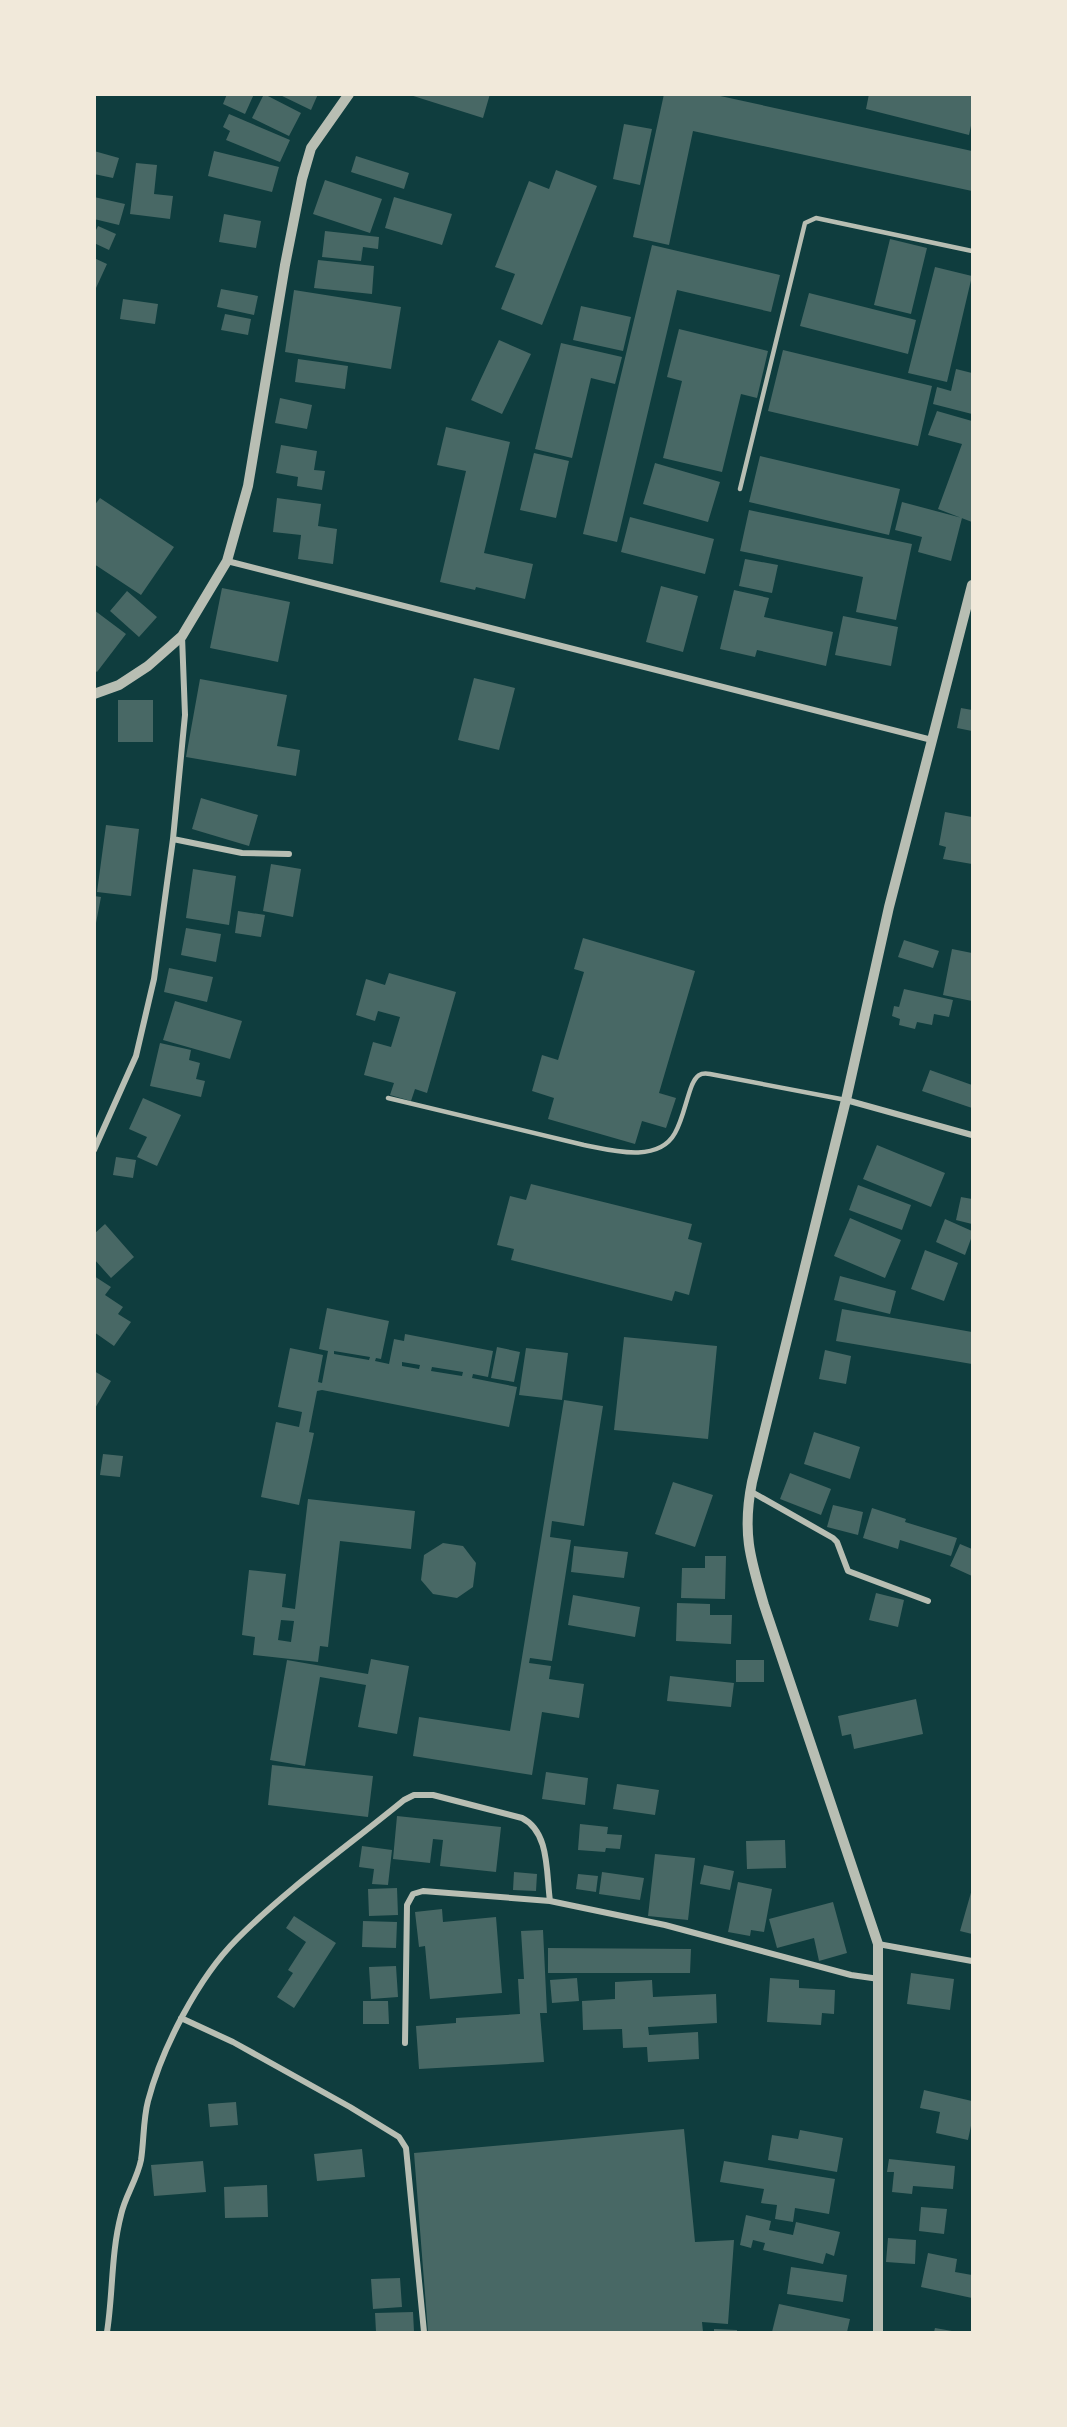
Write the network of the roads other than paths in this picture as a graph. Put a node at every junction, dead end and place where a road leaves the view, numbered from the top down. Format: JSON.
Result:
{"nodes":[{"id":1,"x":349,"y":94,"type":"edge"},
{"id":2,"x":972,"y":251,"type":"edge"},
{"id":3,"x":740,"y":489,"type":"dead end"},
{"id":4,"x":227,"y":561,"type":"junction"},
{"id":5,"x":972,"y":585,"type":"edge"},
{"id":6,"x":183,"y":636,"type":"junction"},
{"id":7,"x":94,"y":694,"type":"edge"},
{"id":8,"x":932,"y":740,"type":"junction"},
{"id":9,"x":173,"y":839,"type":"junction"},
{"id":10,"x":289,"y":854,"type":"dead end"},
{"id":11,"x":388,"y":1098,"type":"dead end"},
{"id":12,"x":846,"y":1100,"type":"junction"},
{"id":13,"x":972,"y":1135,"type":"edge"},
{"id":14,"x":94,"y":1150,"type":"edge"},
{"id":15,"x":750,"y":1491,"type":"junction"},
{"id":16,"x":928,"y":1601,"type":"dead end"},
{"id":17,"x":550,"y":1901,"type":"junction"},
{"id":18,"x":878,"y":1944,"type":"junction"},
{"id":19,"x":972,"y":1961,"type":"edge"},
{"id":20,"x":879,"y":1979,"type":"junction"},
{"id":21,"x":181,"y":2018,"type":"junction"},
{"id":22,"x":405,"y":2043,"type":"dead end"},
{"id":23,"x":107,"y":2332,"type":"edge"},
{"id":24,"x":424,"y":2332,"type":"edge"},
{"id":25,"x":878,"y":2332,"type":"edge"}],
"edges":[{"from":1,"to":4,"type":"street"},
{"from":2,"to":3,"type":"lane"},
{"from":4,"to":6,"type":"street"},
{"from":4,"to":8,"type":"street"},
{"from":5,"to":8,"type":"street"},
{"from":6,"to":7,"type":"street"},
{"from":6,"to":9,"type":"street"},
{"from":8,"to":12,"type":"street"},
{"from":9,"to":10,"type":"street"},
{"from":9,"to":14,"type":"street"},
{"from":11,"to":12,"type":"lane"},
{"from":12,"to":13,"type":"street"},
{"from":12,"to":15,"type":"street"},
{"from":15,"to":16,"type":"street"},
{"from":15,"to":18,"type":"street"},
{"from":17,"to":20,"type":"street"},
{"from":17,"to":21,"type":"street"},
{"from":17,"to":22,"type":"street"},
{"from":18,"to":19,"type":"street"},
{"from":18,"to":20,"type":"street"},
{"from":20,"to":25,"type":"street"},
{"from":21,"to":23,"type":"street"},
{"from":21,"to":24,"type":"street"}]}
